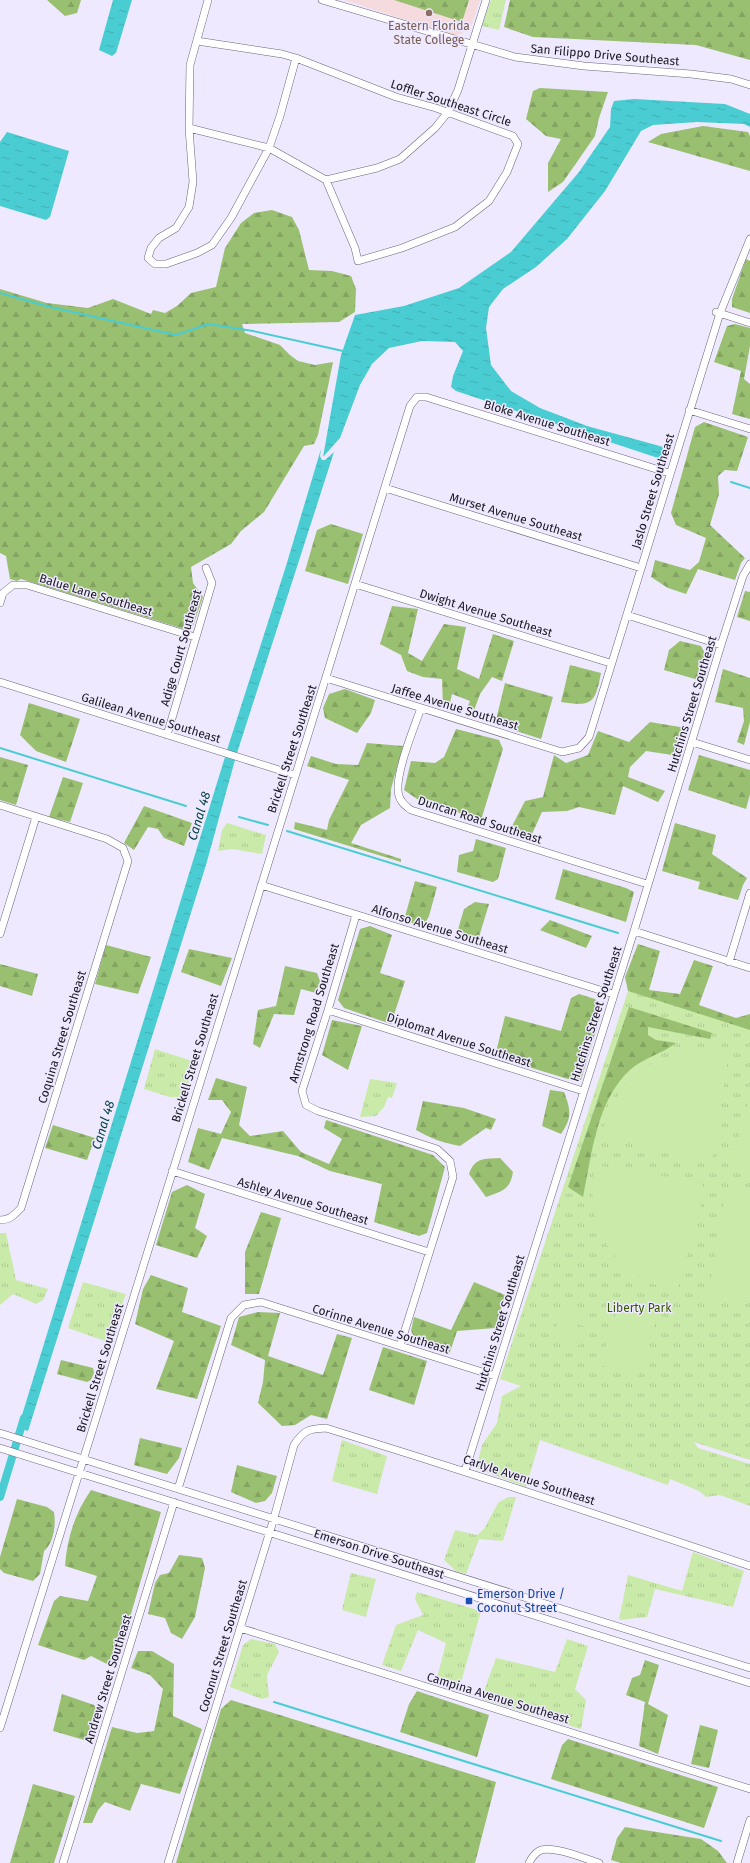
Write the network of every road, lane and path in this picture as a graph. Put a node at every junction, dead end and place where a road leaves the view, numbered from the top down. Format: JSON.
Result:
{"nodes":[{"id":1,"x":208,"y":0,"type":"edge"},
{"id":2,"x":322,"y":0,"type":"edge"},
{"id":3,"x":486,"y":0,"type":"edge"},
{"id":4,"x":197,"y":41,"type":"junction"},
{"id":5,"x":472,"y":45,"type":"junction"},
{"id":6,"x":296,"y":58,"type":"junction"},
{"id":7,"x":750,"y":85,"type":"edge"},
{"id":8,"x":448,"y":112,"type":"junction"},
{"id":9,"x":189,"y":128,"type":"junction"},
{"id":10,"x":269,"y":148,"type":"junction"},
{"id":11,"x":326,"y":180,"type":"junction"},
{"id":12,"x":750,"y":240,"type":"edge"},
{"id":13,"x":718,"y":313,"type":"junction"},
{"id":14,"x":750,"y":323,"type":"edge"},
{"id":15,"x":417,"y":397,"type":"joint"},
{"id":16,"x":689,"y":410,"type":"junction"},
{"id":17,"x":750,"y":429,"type":"edge"},
{"id":18,"x":669,"y":473,"type":"junction"},
{"id":19,"x":385,"y":488,"type":"junction"},
{"id":20,"x":750,"y":564,"type":"edge"},
{"id":21,"x":206,"y":568,"type":"dead end"},
{"id":22,"x":641,"y":568,"type":"junction"},
{"id":23,"x":355,"y":584,"type":"junction"},
{"id":24,"x":0,"y":603,"type":"edge"},
{"id":25,"x":627,"y":615,"type":"junction"},
{"id":26,"x":195,"y":637,"type":"junction"},
{"id":27,"x":721,"y":645,"type":"junction"},
{"id":28,"x":610,"y":663,"type":"junction"},
{"id":29,"x":326,"y":678,"type":"junction"},
{"id":30,"x":0,"y":682,"type":"edge"},
{"id":31,"x":421,"y":708,"type":"junction"},
{"id":32,"x":167,"y":735,"type":"junction"},
{"id":33,"x":692,"y":742,"type":"junction"},
{"id":34,"x":578,"y":748,"type":"joint"},
{"id":35,"x":750,"y":760,"type":"edge"},
{"id":36,"x":295,"y":775,"type":"junction"},
{"id":37,"x":0,"y":805,"type":"edge"},
{"id":38,"x":36,"y":817,"type":"junction"},
{"id":39,"x":647,"y":884,"type":"junction"},
{"id":40,"x":261,"y":885,"type":"junction"},
{"id":41,"x":750,"y":893,"type":"edge"},
{"id":42,"x":356,"y":915,"type":"junction"},
{"id":43,"x":634,"y":931,"type":"junction"},
{"id":44,"x":0,"y":934,"type":"edge"},
{"id":45,"x":729,"y":962,"type":"junction"},
{"id":46,"x":750,"y":968,"type":"edge"},
{"id":47,"x":614,"y":994,"type":"junction"},
{"id":48,"x":328,"y":1010,"type":"junction"},
{"id":49,"x":583,"y":1091,"type":"junction"},
{"id":50,"x":172,"y":1171,"type":"junction"},
{"id":51,"x":0,"y":1220,"type":"edge"},
{"id":52,"x":428,"y":1252,"type":"junction"},
{"id":53,"x":400,"y":1346,"type":"junction"},
{"id":54,"x":495,"y":1376,"type":"junction"},
{"id":55,"x":0,"y":1433,"type":"edge"},
{"id":56,"x":300,"y":1436,"type":"joint"},
{"id":57,"x":2,"y":1448,"type":"edge"},
{"id":58,"x":84,"y":1459,"type":"junction"},
{"id":59,"x":465,"y":1471,"type":"junction"},
{"id":60,"x":80,"y":1472,"type":"junction"},
{"id":61,"x":178,"y":1489,"type":"junction"},
{"id":62,"x":174,"y":1502,"type":"junction"},
{"id":63,"x":274,"y":1518,"type":"junction"},
{"id":64,"x":270,"y":1531,"type":"junction"},
{"id":65,"x":750,"y":1566,"type":"edge"},
{"id":66,"x":240,"y":1628,"type":"junction"},
{"id":67,"x":750,"y":1668,"type":"edge"},
{"id":68,"x":750,"y":1683,"type":"edge"},
{"id":69,"x":0,"y":1728,"type":"edge"},
{"id":70,"x":750,"y":1789,"type":"edge"},
{"id":71,"x":750,"y":1820,"type":"edge"},
{"id":72,"x":63,"y":1863,"type":"edge"},
{"id":73,"x":168,"y":1863,"type":"edge"},
{"id":74,"x":529,"y":1863,"type":"edge"},
{"id":75,"x":599,"y":1863,"type":"edge"},
{"id":76,"x":736,"y":1863,"type":"edge"}],
"edges":[{"from":1,"to":4,"type":"street"},
{"from":2,"to":5,"type":"street","name":"San Filippo Drive Southeast"},
{"from":3,"to":5,"type":"street"},
{"from":4,"to":6,"type":"street","name":"Loffler Southeast Circle"},
{"from":4,"to":9,"type":"street"},
{"from":5,"to":7,"type":"street","name":"San Filippo Drive Southeast"},
{"from":5,"to":8,"type":"street"},
{"from":6,"to":8,"type":"street","name":"Loffler Southeast Circle"},
{"from":6,"to":10,"type":"street"},
{"from":8,"to":11,"type":"street"},
{"from":8,"to":11,"type":"street","name":"Loffler Southeast Circle"},
{"from":9,"to":10,"type":"street"},
{"from":9,"to":10,"type":"street"},
{"from":10,"to":11,"type":"street"},
{"from":12,"to":13,"type":"street","name":"Jaslo Street Southeast"},
{"from":13,"to":14,"type":"street"},
{"from":13,"to":16,"type":"street","name":"Jaslo Street Southeast"},
{"from":15,"to":18,"type":"street","name":"Bloke Avenue Southeast"},
{"from":15,"to":19,"type":"street","name":"Brickell Street Southeast"},
{"from":16,"to":17,"type":"street"},
{"from":16,"to":18,"type":"street","name":"Jaslo Street Southeast"},
{"from":18,"to":22,"type":"street","name":"Jaslo Street Southeast"},
{"from":19,"to":22,"type":"street","name":"Murset Avenue Southeast"},
{"from":19,"to":23,"type":"street","name":"Brickell Street Southeast"},
{"from":20,"to":27,"type":"street","name":"Hutchins Street Southeast"},
{"from":21,"to":26,"type":"street","name":"Adige Court Southeast"},
{"from":22,"to":25,"type":"street","name":"Jaslo Street Southeast"},
{"from":23,"to":28,"type":"street","name":"Dwight Avenue Southeast"},
{"from":23,"to":29,"type":"street","name":"Brickell Street Southeast"},
{"from":24,"to":26,"type":"street","name":"Balue Lane Southeast"},
{"from":25,"to":27,"type":"street"},
{"from":25,"to":28,"type":"street","name":"Jaslo Street Southeast"},
{"from":26,"to":32,"type":"street","name":"Adige Court Southeast"},
{"from":27,"to":33,"type":"street","name":"Hutchins Street Southeast"},
{"from":28,"to":34,"type":"street","name":"Jaslo Street Southeast"},
{"from":29,"to":31,"type":"street","name":"Jaffee Avenue Southeast"},
{"from":29,"to":36,"type":"street","name":"Brickell Street Southeast"},
{"from":30,"to":32,"type":"street","name":"Galilean Avenue Southeast"},
{"from":31,"to":34,"type":"street","name":"Jaffee Avenue Southeast"},
{"from":31,"to":39,"type":"street","name":"Duncan Road Southeast"},
{"from":32,"to":36,"type":"street","name":"Galilean Avenue Southeast"},
{"from":33,"to":35,"type":"street"},
{"from":33,"to":39,"type":"street","name":"Hutchins Street Southeast"},
{"from":36,"to":40,"type":"street","name":"Brickell Street Southeast"},
{"from":37,"to":38,"type":"street"},
{"from":38,"to":44,"type":"street"},
{"from":38,"to":51,"type":"street","name":"Coquina Street Southeast"},
{"from":39,"to":43,"type":"street","name":"Hutchins Street Southeast"},
{"from":40,"to":42,"type":"street","name":"Alfonso Avenue Southeast"},
{"from":40,"to":50,"type":"street","name":"Brickell Street Southeast"},
{"from":41,"to":45,"type":"street"},
{"from":42,"to":47,"type":"street","name":"Alfonso Avenue Southeast"},
{"from":42,"to":48,"type":"street","name":"Armstrong Road Southeast"},
{"from":43,"to":45,"type":"street"},
{"from":43,"to":47,"type":"street","name":"Hutchins Street Southeast"},
{"from":45,"to":46,"type":"street"},
{"from":47,"to":49,"type":"street","name":"Hutchins Street Southeast"},
{"from":48,"to":49,"type":"street","name":"Diplomat Avenue Southeast"},
{"from":48,"to":52,"type":"street","name":"Armstrong Road Southeast"},
{"from":49,"to":54,"type":"street","name":"Hutchins Street Southeast"},
{"from":50,"to":52,"type":"street","name":"Ashley Avenue Southeast"},
{"from":50,"to":58,"type":"street","name":"Brickell Street Southeast"},
{"from":52,"to":53,"type":"street","name":"Armstrong Road Southeast"},
{"from":53,"to":54,"type":"street","name":"Corinne Avenue Southeast"},
{"from":53,"to":61,"type":"street","name":"Corinne Avenue Southeast"},
{"from":54,"to":59,"type":"street","name":"Hutchins Street Southeast"},
{"from":55,"to":58,"type":"street","name":"Emerson Drive Southeast"},
{"from":56,"to":59,"type":"street","name":"Carlyle Avenue Southeast"},
{"from":56,"to":63,"type":"street","name":"Coconut Street Southeast"},
{"from":57,"to":60,"type":"street","name":"Emerson Drive Southeast"},
{"from":58,"to":60,"type":"street","name":"Brickell Street Southeast"},
{"from":58,"to":61,"type":"street","name":"Emerson Drive Southeast"},
{"from":59,"to":65,"type":"street","name":"Carlyle Avenue Southeast"},
{"from":60,"to":62,"type":"street","name":"Emerson Drive Southeast"},
{"from":60,"to":69,"type":"street","name":"Brickell Street Southeast"},
{"from":61,"to":63,"type":"street","name":"Emerson Drive Southeast"},
{"from":62,"to":64,"type":"street","name":"Emerson Drive Southeast"},
{"from":62,"to":72,"type":"street","name":"Andrew Street Southeast"},
{"from":63,"to":64,"type":"street","name":"Coconut Street Southeast"},
{"from":63,"to":67,"type":"street","name":"Emerson Drive Southeast"},
{"from":64,"to":66,"type":"street","name":"Coconut Street Southeast"},
{"from":64,"to":68,"type":"street","name":"Emerson Drive Southeast"},
{"from":66,"to":70,"type":"street","name":"Campina Avenue Southeast"},
{"from":66,"to":73,"type":"street","name":"Coconut Street Southeast"},
{"from":71,"to":76,"type":"street"},
{"from":74,"to":75,"type":"street"}]}
